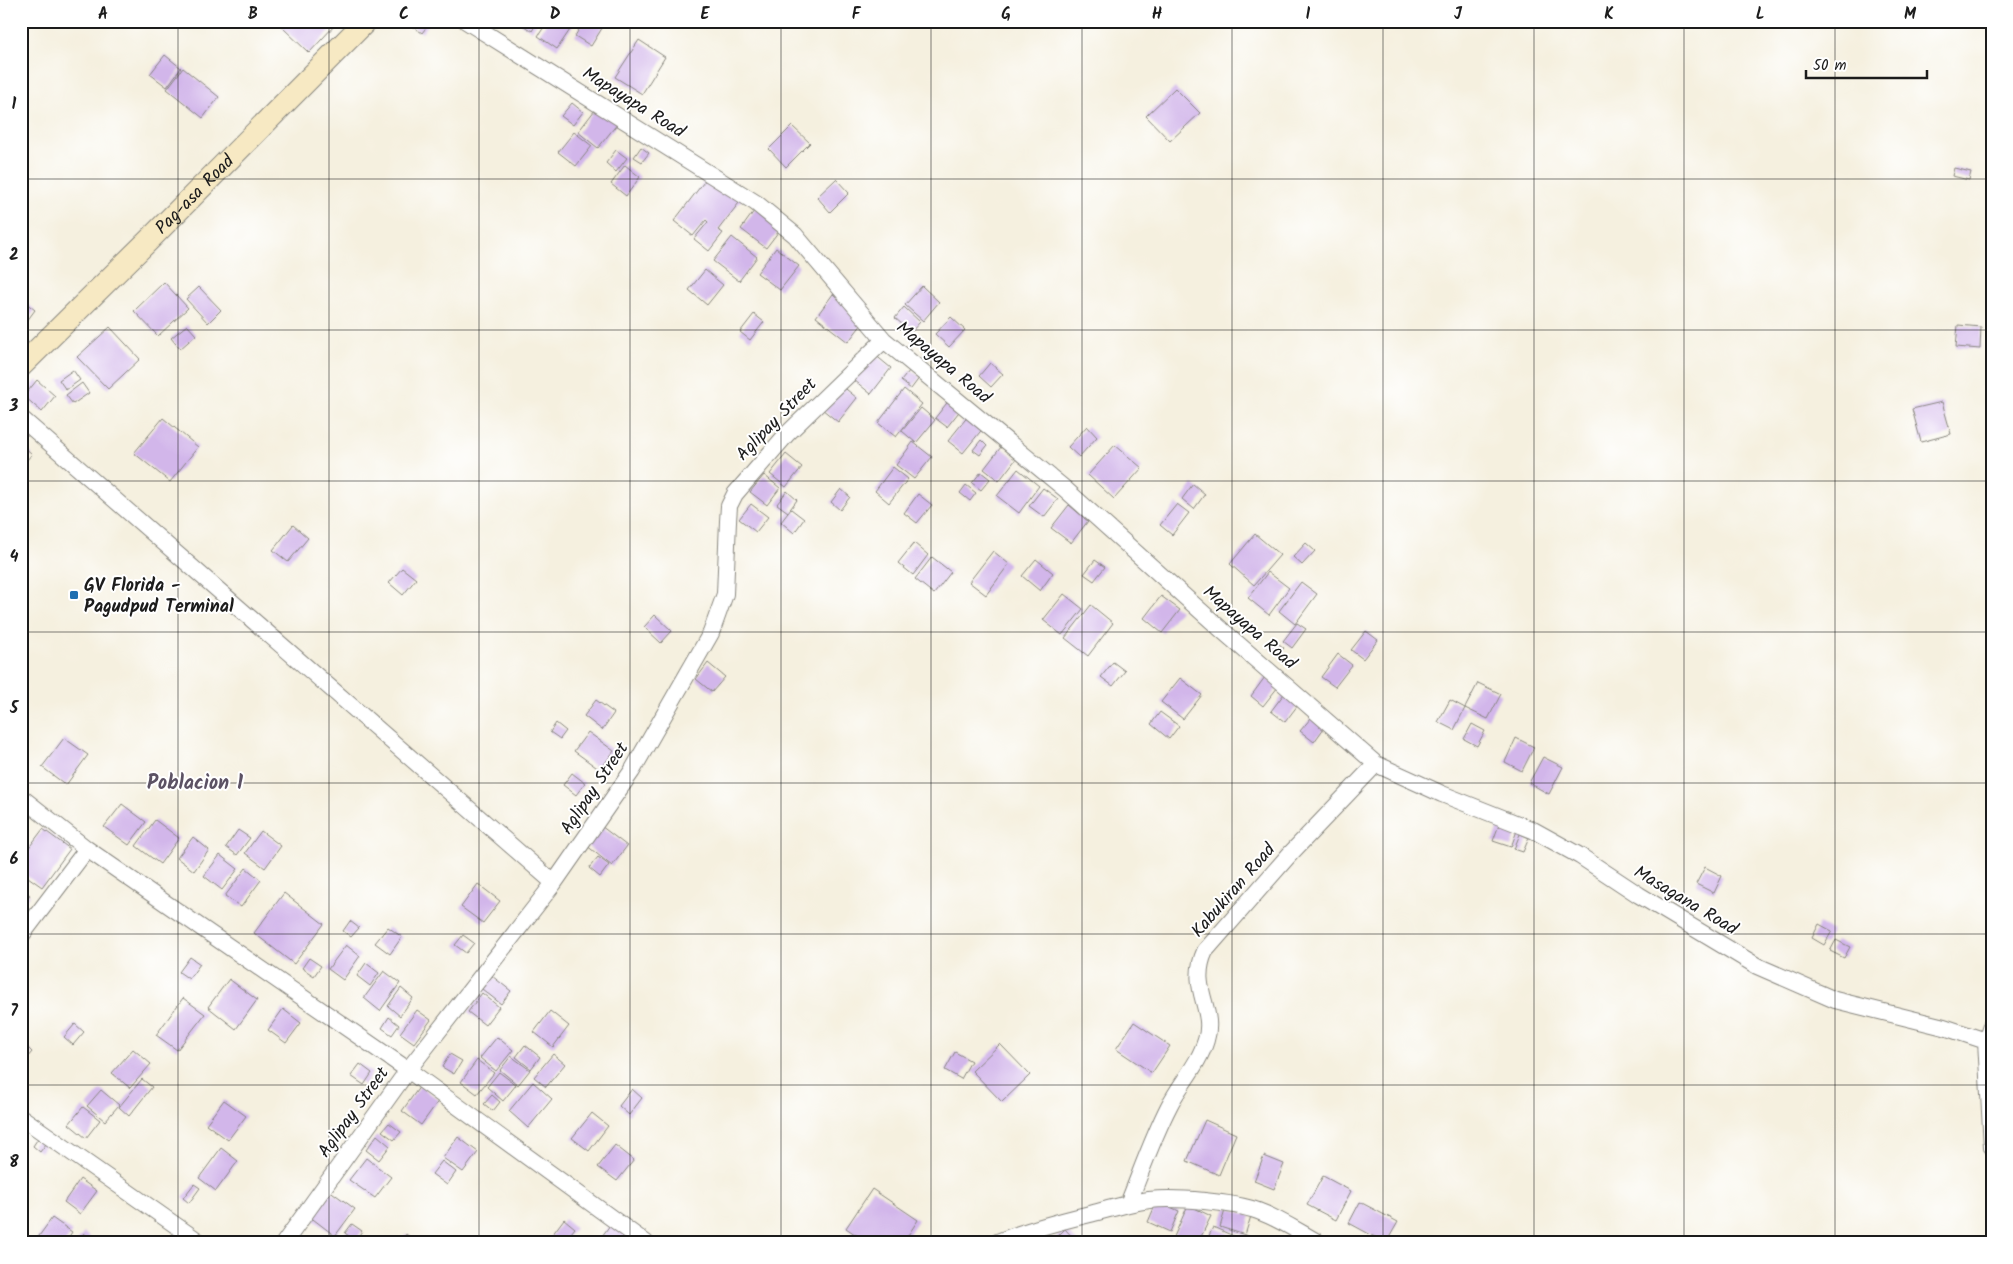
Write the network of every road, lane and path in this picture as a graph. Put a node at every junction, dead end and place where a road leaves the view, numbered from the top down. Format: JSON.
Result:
{"nodes":[{"id":1,"x":366,"y":21,"type":"edge"},
{"id":2,"x":466,"y":21,"type":"edge"},
{"id":3,"x":884,"y":340,"type":"junction"},
{"id":4,"x":21,"y":366,"type":"edge"},
{"id":5,"x":21,"y":418,"type":"edge"},
{"id":6,"x":1376,"y":764,"type":"junction"},
{"id":7,"x":21,"y":797,"type":"edge"},
{"id":8,"x":87,"y":849,"type":"junction"},
{"id":9,"x":554,"y":883,"type":"junction"},
{"id":10,"x":21,"y":936,"type":"edge"},
{"id":11,"x":1992,"y":1022,"type":"edge"},
{"id":12,"x":1986,"y":1041,"type":"junction"},
{"id":13,"x":408,"y":1070,"type":"junction"},
{"id":14,"x":21,"y":1117,"type":"edge"},
{"id":15,"x":1992,"y":1147,"type":"edge"},
{"id":16,"x":1128,"y":1204,"type":"junction"},
{"id":17,"x":201,"y":1243,"type":"edge"},
{"id":18,"x":284,"y":1243,"type":"edge"},
{"id":19,"x":646,"y":1243,"type":"edge"},
{"id":20,"x":995,"y":1243,"type":"edge"},
{"id":21,"x":1319,"y":1243,"type":"edge"}],
"edges":[{"from":1,"to":4,"type":"main road","name":"Pag-asa Road"},
{"from":2,"to":3,"type":"street","name":"Mapayapa Road"},
{"from":3,"to":6,"type":"street","name":"Mapayapa Road"},
{"from":3,"to":9,"type":"street","name":"Aglipay Street"},
{"from":5,"to":9,"type":"street"},
{"from":6,"to":12,"type":"street","name":"Masagana Road"},
{"from":6,"to":16,"type":"street","name":"Kabukiran Road"},
{"from":7,"to":8,"type":"street"},
{"from":8,"to":10,"type":"street"},
{"from":8,"to":13,"type":"street"},
{"from":9,"to":13,"type":"street","name":"Aglipay Street"},
{"from":11,"to":12,"type":"street"},
{"from":12,"to":15,"type":"street"},
{"from":13,"to":18,"type":"street","name":"Aglipay Street"},
{"from":13,"to":19,"type":"street"},
{"from":14,"to":17,"type":"street"},
{"from":16,"to":20,"type":"street"},
{"from":16,"to":21,"type":"street"}]}
